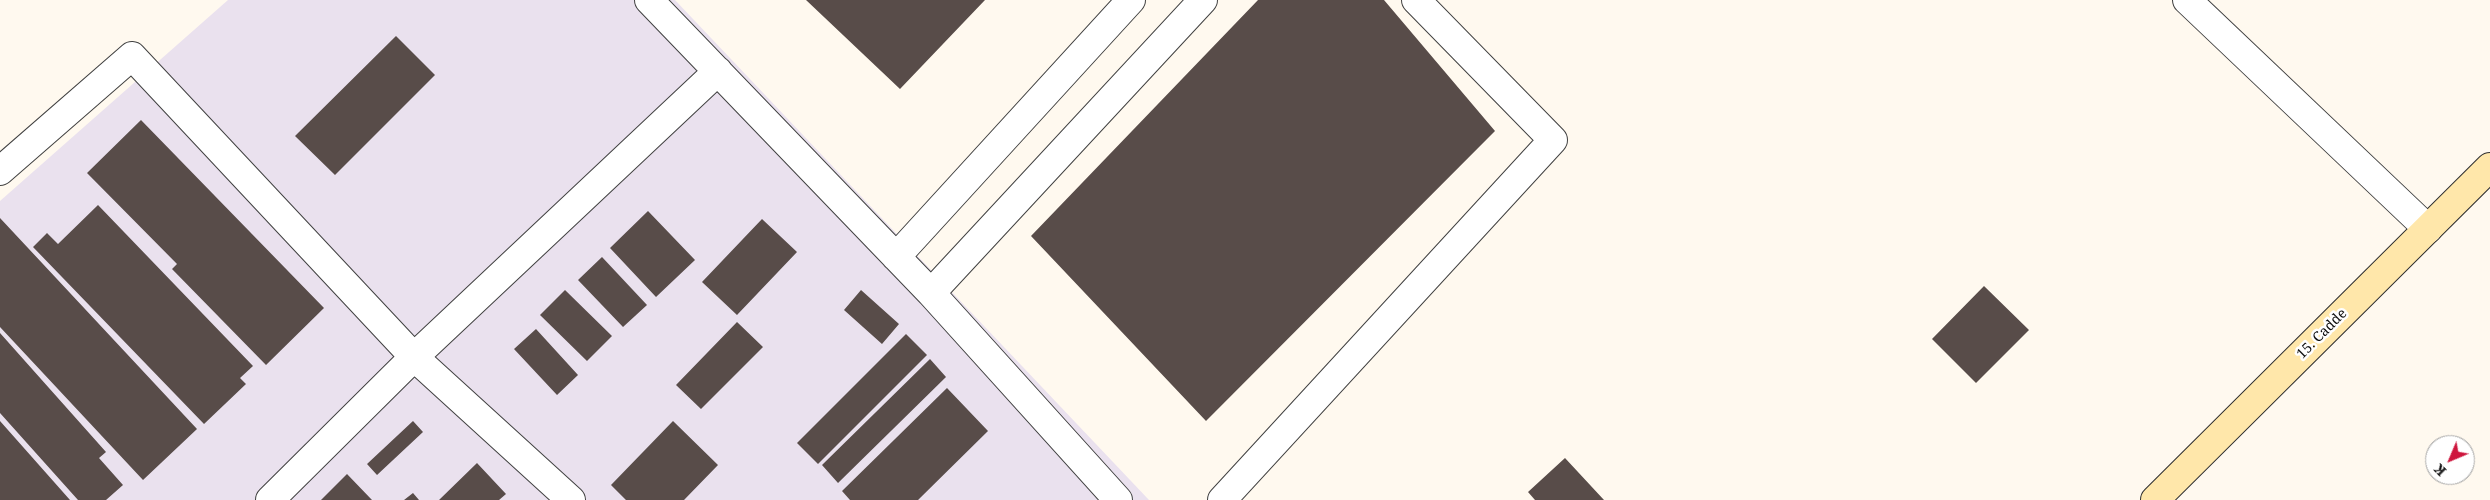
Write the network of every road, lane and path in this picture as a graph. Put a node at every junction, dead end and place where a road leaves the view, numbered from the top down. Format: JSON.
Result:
{"nodes":[{"id":1,"x":649,"y":0,"type":"edge"},
{"id":2,"x":1131,"y":0,"type":"edge"},
{"id":3,"x":1204,"y":0,"type":"edge"},
{"id":4,"x":1416,"y":0,"type":"edge"},
{"id":5,"x":2187,"y":0,"type":"edge"},
{"id":6,"x":718,"y":71,"type":"junction"},
{"id":7,"x":2490,"y":168,"type":"edge"},
{"id":8,"x":0,"y":171,"type":"edge"},
{"id":9,"x":2428,"y":229,"type":"junction"},
{"id":10,"x":896,"y":257,"type":"junction"},
{"id":11,"x":931,"y":293,"type":"junction"},
{"id":12,"x":414,"y":357,"type":"junction"},
{"id":13,"x":270,"y":500,"type":"edge"},
{"id":14,"x":571,"y":500,"type":"edge"},
{"id":15,"x":1118,"y":500,"type":"edge"},
{"id":16,"x":1222,"y":500,"type":"edge"},
{"id":17,"x":2155,"y":500,"type":"edge"}],
"edges":[{"from":1,"to":6,"type":"street"},
{"from":2,"to":10,"type":"street"},
{"from":3,"to":11,"type":"street"},
{"from":4,"to":16,"type":"street"},
{"from":5,"to":9,"type":"street"},
{"from":6,"to":10,"type":"street"},
{"from":6,"to":12,"type":"street"},
{"from":7,"to":9,"type":"main road","name":"15. Cadde"},
{"from":8,"to":12,"type":"street"},
{"from":9,"to":17,"type":"main road","name":"15. Cadde"},
{"from":10,"to":11,"type":"street"},
{"from":11,"to":15,"type":"street"},
{"from":12,"to":13,"type":"street"},
{"from":12,"to":14,"type":"street"}]}
